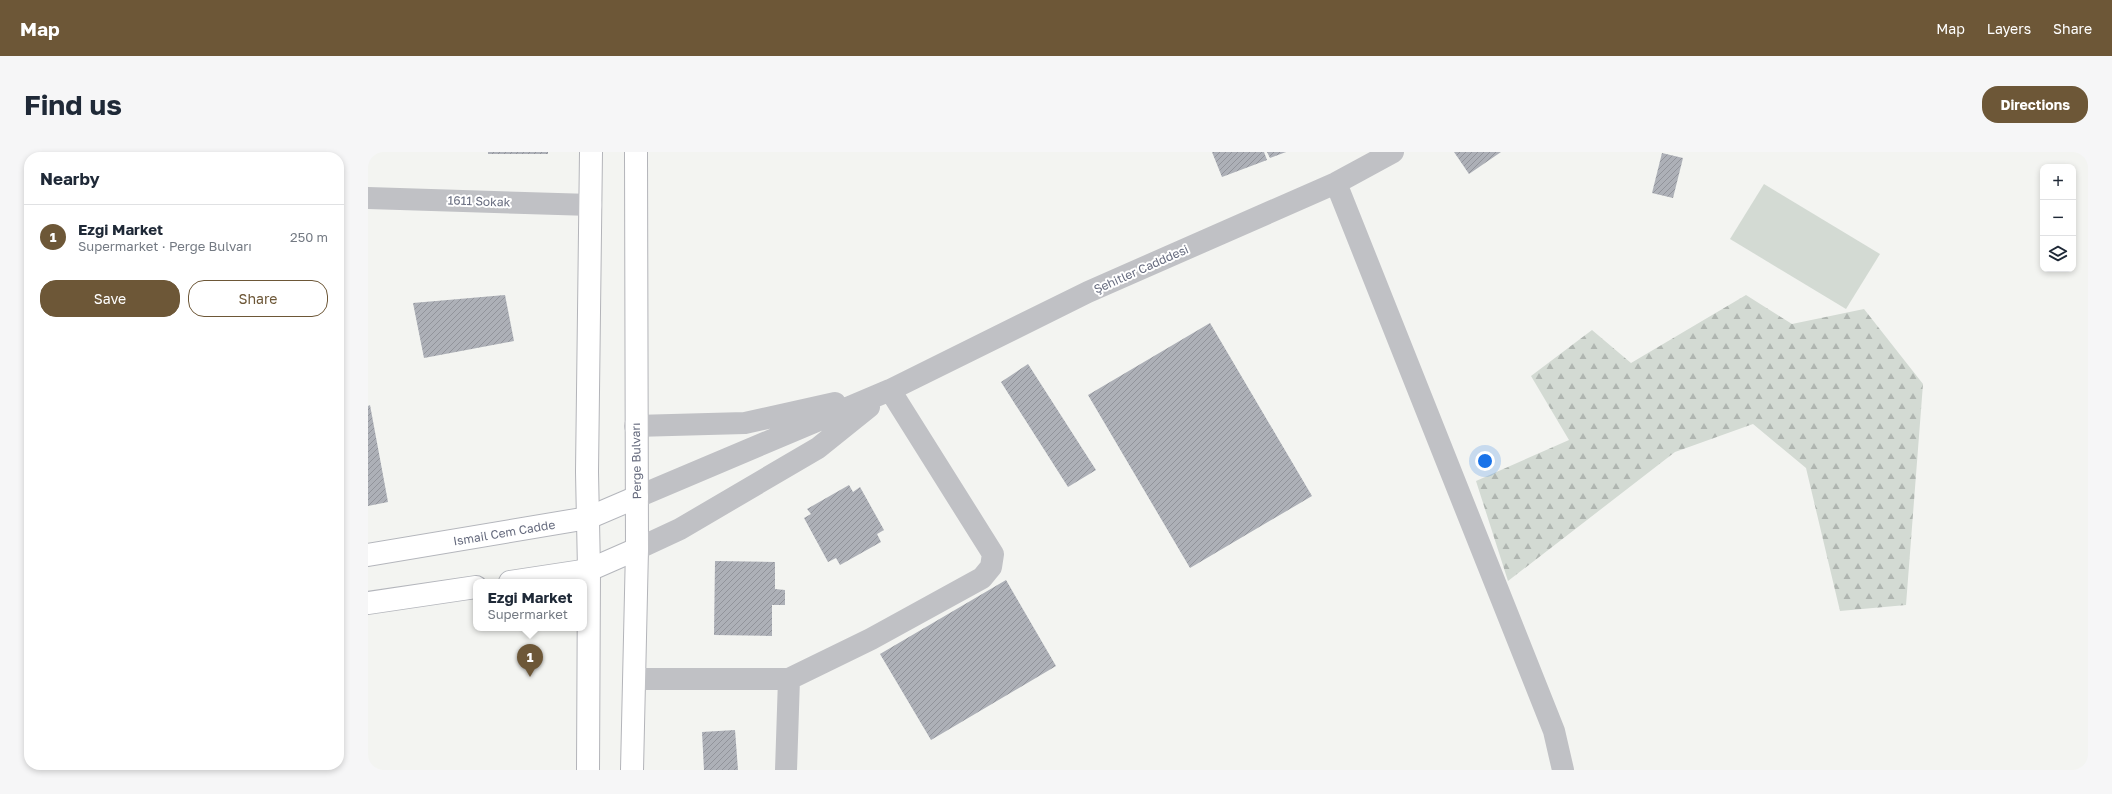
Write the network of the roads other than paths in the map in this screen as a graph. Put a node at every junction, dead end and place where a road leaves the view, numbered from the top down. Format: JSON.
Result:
{"nodes":[{"id":1,"x":591,"y":152,"type":"edge"},
{"id":2,"x":636,"y":152,"type":"edge"},
{"id":3,"x":1393,"y":152,"type":"edge"},
{"id":4,"x":1336,"y":183,"type":"junction"},
{"id":5,"x":368,"y":198,"type":"edge"},
{"id":6,"x":591,"y":205,"type":"junction"},
{"id":7,"x":890,"y":390,"type":"junction"},
{"id":8,"x":635,"y":426,"type":"junction"},
{"id":9,"x":637,"y":497,"type":"junction"},
{"id":10,"x":588,"y":518,"type":"junction"},
{"id":11,"x":637,"y":549,"type":"junction"},
{"id":12,"x":368,"y":555,"type":"edge"},
{"id":13,"x":589,"y":570,"type":"junction"},
{"id":14,"x":530,"y":579,"type":"edge"},
{"id":15,"x":473,"y":587,"type":"edge"},
{"id":16,"x":368,"y":603,"type":"edge"},
{"id":17,"x":789,"y":678,"type":"junction"},
{"id":18,"x":635,"y":679,"type":"junction"},
{"id":19,"x":588,"y":770,"type":"edge"},
{"id":20,"x":632,"y":770,"type":"edge"},
{"id":21,"x":786,"y":770,"type":"edge"},
{"id":22,"x":1563,"y":770,"type":"edge"}],
"edges":[{"from":1,"to":6,"type":"main road"},
{"from":2,"to":8,"type":"main road","name":"Perge Bulvarı"},
{"from":3,"to":4,"type":"street","name":"Şehitler Cadddesi"},
{"from":4,"to":7,"type":"street","name":"Şehitler Cadddesi"},
{"from":4,"to":22,"type":"street"},
{"from":5,"to":6,"type":"street","name":"1611 Sokak"},
{"from":6,"to":10,"type":"main road"},
{"from":7,"to":8,"type":"street"},
{"from":7,"to":9,"type":"street"},
{"from":7,"to":11,"type":"street"},
{"from":7,"to":17,"type":"street"},
{"from":8,"to":9,"type":"main road","name":"Perge Bulvarı"},
{"from":9,"to":10,"type":"main road","name":"Ismail Cem Cadde"},
{"from":9,"to":11,"type":"main road","name":"Perge Bulvarı"},
{"from":10,"to":12,"type":"main road","name":"Ismail Cem Cadde"},
{"from":10,"to":13,"type":"main road"},
{"from":11,"to":13,"type":"main road"},
{"from":11,"to":18,"type":"main road","name":"Perge Bulvarı"},
{"from":13,"to":14,"type":"main road"},
{"from":13,"to":19,"type":"main road"},
{"from":15,"to":16,"type":"main road"},
{"from":17,"to":18,"type":"street"},
{"from":17,"to":21,"type":"street"},
{"from":18,"to":20,"type":"main road","name":"Perge Bulvarı"}]}
